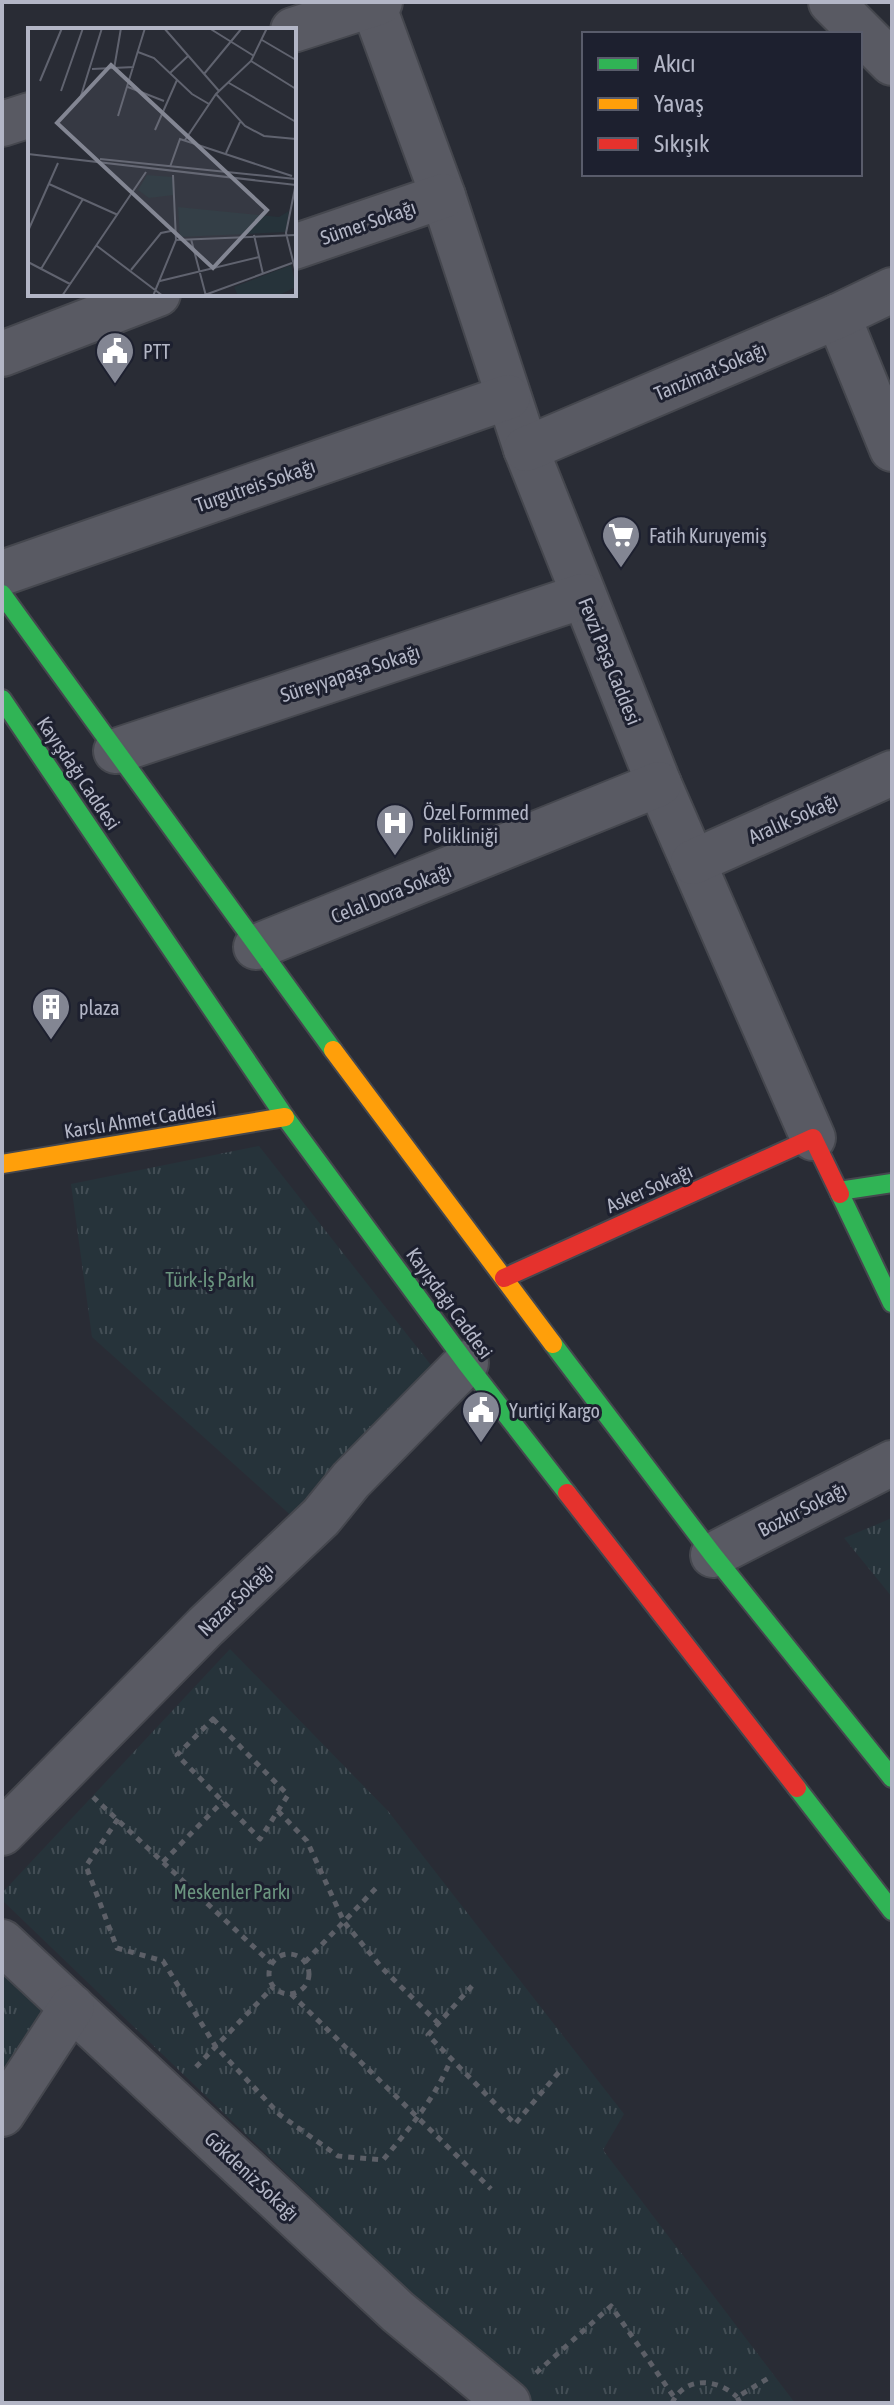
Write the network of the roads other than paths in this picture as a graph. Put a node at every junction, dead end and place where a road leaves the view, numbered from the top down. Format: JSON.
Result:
{"nodes":[{"id":1,"x":831,"y":2,"type":"edge"},
{"id":2,"x":375,"y":3,"type":"edge"},
{"id":3,"x":296,"y":29,"type":"edge"},
{"id":4,"x":889,"y":55,"type":"edge"},
{"id":5,"x":28,"y":116,"type":"edge"},
{"id":6,"x":2,"y":124,"type":"edge"},
{"id":7,"x":443,"y":196,"type":"junction"},
{"id":8,"x":296,"y":246,"type":"edge"},
{"id":9,"x":892,"y":290,"type":"edge"},
{"id":10,"x":153,"y":296,"type":"edge"},
{"id":11,"x":838,"y":316,"type":"junction"},
{"id":12,"x":2,"y":354,"type":"edge"},
{"id":13,"x":508,"y":397,"type":"junction"},
{"id":14,"x":526,"y":449,"type":"junction"},
{"id":15,"x":892,"y":449,"type":"edge"},
{"id":16,"x":2,"y":573,"type":"edge"},
{"id":17,"x":2,"y":594,"type":"edge"},
{"id":18,"x":583,"y":596,"type":"junction"},
{"id":19,"x":2,"y":699,"type":"edge"},
{"id":20,"x":116,"y":751,"type":"junction"},
{"id":21,"x":892,"y":773,"type":"edge"},
{"id":22,"x":659,"y":784,"type":"junction"},
{"id":23,"x":693,"y":862,"type":"junction"},
{"id":24,"x":256,"y":947,"type":"junction"},
{"id":25,"x":285,"y":1117,"type":"junction"},
{"id":26,"x":813,"y":1138,"type":"junction"},
{"id":27,"x":2,"y":1164,"type":"edge"},
{"id":28,"x":892,"y":1183,"type":"edge"},
{"id":29,"x":839,"y":1191,"type":"junction"},
{"id":30,"x":504,"y":1278,"type":"junction"},
{"id":31,"x":892,"y":1303,"type":"edge"},
{"id":32,"x":466,"y":1363,"type":"junction"},
{"id":33,"x":892,"y":1463,"type":"edge"},
{"id":34,"x":713,"y":1555,"type":"junction"},
{"id":35,"x":892,"y":1778,"type":"edge"},
{"id":36,"x":17,"y":1790,"type":"edge"},
{"id":37,"x":2,"y":1833,"type":"edge"},
{"id":38,"x":892,"y":1911,"type":"edge"},
{"id":39,"x":2,"y":1942,"type":"edge"},
{"id":40,"x":72,"y":2007,"type":"junction"},
{"id":41,"x":2,"y":2114,"type":"edge"},
{"id":42,"x":507,"y":2402,"type":"edge"}],
"edges":[{"from":1,"to":4,"type":"street"},
{"from":2,"to":3,"type":"street"},
{"from":2,"to":7,"type":"street","name":"Fevzi Paşa Caddesi"},
{"from":5,"to":6,"type":"street"},
{"from":7,"to":8,"type":"street","name":"Sümer Sokağı"},
{"from":7,"to":13,"type":"street","name":"Fevzi Paşa Caddesi"},
{"from":9,"to":11,"type":"street","name":"Tanzimat Sokağı"},
{"from":10,"to":12,"type":"street"},
{"from":11,"to":14,"type":"street","name":"Tanzimat Sokağı"},
{"from":11,"to":15,"type":"street"},
{"from":13,"to":14,"type":"street","name":"Fevzi Paşa Caddesi"},
{"from":13,"to":16,"type":"street","name":"Turgutreis Sokağı"},
{"from":14,"to":18,"type":"street","name":"Fevzi Paşa Caddesi"},
{"from":17,"to":20,"type":"main road","name":"Kayışdağı Caddesi"},
{"from":18,"to":20,"type":"street","name":"Süreyyapaşa Sokağı"},
{"from":18,"to":22,"type":"street","name":"Fevzi Paşa Caddesi"},
{"from":19,"to":25,"type":"main road","name":"Kayışdağı Caddesi"},
{"from":20,"to":24,"type":"main road","name":"Kayışdağı Caddesi"},
{"from":21,"to":23,"type":"street","name":"Aralık Sokağı"},
{"from":22,"to":23,"type":"street","name":"Fevzi Paşa Caddesi"},
{"from":22,"to":24,"type":"street","name":"Celal Dora Sokağı"},
{"from":23,"to":26,"type":"street","name":"Fevzi Paşa Caddesi"},
{"from":24,"to":30,"type":"main road","name":"Kayışdağı Caddesi"},
{"from":25,"to":27,"type":"main road","name":"Karslı Ahmet Caddesi"},
{"from":25,"to":32,"type":"main road","name":"Kayışdağı Caddesi"},
{"from":26,"to":29,"type":"main road","name":"Fevzi Paşa Caddesi"},
{"from":26,"to":30,"type":"main road","name":"Asker Sokağı"},
{"from":28,"to":29,"type":"main road"},
{"from":29,"to":31,"type":"main road","name":"Fevzi Paşa Caddesi"},
{"from":30,"to":34,"type":"main road","name":"Kayışdağı Caddesi"},
{"from":32,"to":36,"type":"street","name":"Nazar Sokağı"},
{"from":32,"to":38,"type":"main road","name":"Kayışdağı Caddesi"},
{"from":33,"to":34,"type":"street","name":"Bozkır Sokağı"},
{"from":34,"to":35,"type":"main road","name":"Kayışdağı Caddesi"},
{"from":36,"to":37,"type":"street","name":"Nazar Sokağı"},
{"from":39,"to":40,"type":"street","name":"Gökdeniz Sokağı"},
{"from":40,"to":41,"type":"street"},
{"from":40,"to":42,"type":"street","name":"Gökdeniz Sokağı"}]}
